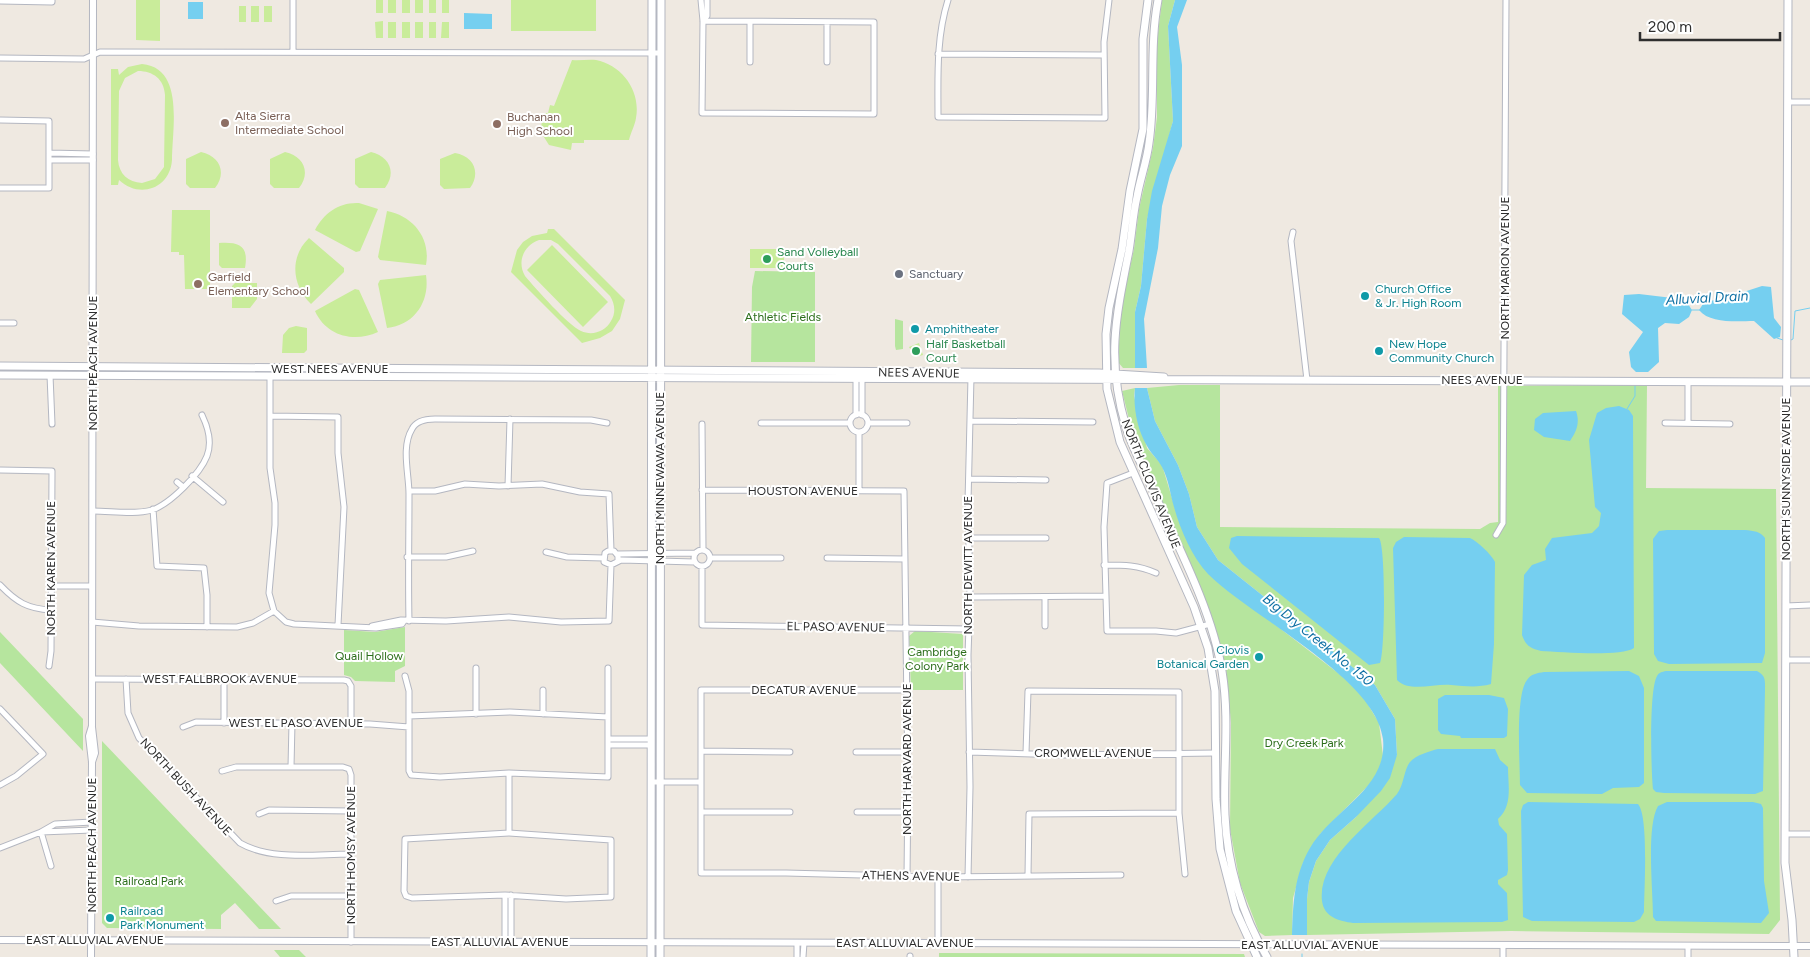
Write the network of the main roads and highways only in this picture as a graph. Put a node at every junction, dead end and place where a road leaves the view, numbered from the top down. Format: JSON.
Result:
{"nodes":[{"id":1,"x":652,"y":0,"type":"edge"},
{"id":2,"x":659,"y":0,"type":"edge"},
{"id":3,"x":1148,"y":0,"type":"edge"},
{"id":4,"x":1158,"y":0,"type":"edge"},
{"id":5,"x":1788,"y":0,"type":"edge"},
{"id":6,"x":652,"y":238,"type":"junction"},
{"id":7,"x":660,"y":238,"type":"junction"},
{"id":8,"x":0,"y":366,"type":"edge"},
{"id":9,"x":652,"y":371,"type":"junction"},
{"id":10,"x":0,"y":375,"type":"edge"},
{"id":11,"x":660,"y":375,"type":"junction"},
{"id":12,"x":1106,"y":377,"type":"junction"},
{"id":13,"x":1115,"y":377,"type":"junction"},
{"id":14,"x":651,"y":379,"type":"junction"},
{"id":15,"x":1786,"y":382,"type":"junction"},
{"id":16,"x":1810,"y":382,"type":"edge"},
{"id":17,"x":1216,"y":753,"type":"junction"},
{"id":18,"x":1225,"y":817,"type":"junction"},
{"id":19,"x":651,"y":957,"type":"edge"},
{"id":20,"x":660,"y":957,"type":"edge"},
{"id":21,"x":1257,"y":957,"type":"edge"},
{"id":22,"x":1267,"y":957,"type":"edge"},
{"id":23,"x":1794,"y":957,"type":"edge"}],
"edges":[{"from":1,"to":6,"type":"main road","name":"NORTH MINNEWAWA AVENUE"},
{"from":2,"to":7,"type":"main road","name":"NORTH MINNEWAWA AVENUE"},
{"from":3,"to":12,"type":"main road","name":"NORTH CLOVIS AVENUE"},
{"from":4,"to":13,"type":"main road","name":"NORTH CLOVIS AVENUE"},
{"from":5,"to":15,"type":"main road","name":"NORTH SUNNYSIDE AVENUE"},
{"from":6,"to":7,"type":"main road"},
{"from":6,"to":9,"type":"main road","name":"NORTH MINNEWAWA AVENUE"},
{"from":7,"to":11,"type":"main road","name":"NORTH MINNEWAWA AVENUE"},
{"from":8,"to":9,"type":"main road","name":"WEST NEES AVENUE"},
{"from":9,"to":11,"type":"main road","name":"WEST NEES AVENUE"},
{"from":9,"to":14,"type":"main road","name":"NORTH MINNEWAWA AVENUE"},
{"from":10,"to":14,"type":"main road","name":"WEST NEES AVENUE"},
{"from":11,"to":12,"type":"main road","name":"NEES AVENUE"},
{"from":11,"to":14,"type":"main road","name":"WEST NEES AVENUE"},
{"from":11,"to":20,"type":"main road","name":"NORTH MINNEWAWA AVENUE"},
{"from":12,"to":13,"type":"main road","name":"NEES AVENUE"},
{"from":12,"to":17,"type":"main road","name":"NORTH CLOVIS AVENUE"},
{"from":13,"to":15,"type":"main road","name":"NEES AVENUE"},
{"from":13,"to":18,"type":"main road","name":"NORTH CLOVIS AVENUE"},
{"from":14,"to":19,"type":"main road","name":"NORTH MINNEWAWA AVENUE"},
{"from":15,"to":16,"type":"main road","name":"NEES AVENUE"},
{"from":15,"to":23,"type":"main road","name":"NORTH SUNNYSIDE AVENUE"},
{"from":17,"to":18,"type":"main road"},
{"from":17,"to":21,"type":"main road","name":"NORTH CLOVIS AVENUE"},
{"from":18,"to":22,"type":"main road","name":"NORTH CLOVIS AVENUE"}]}
